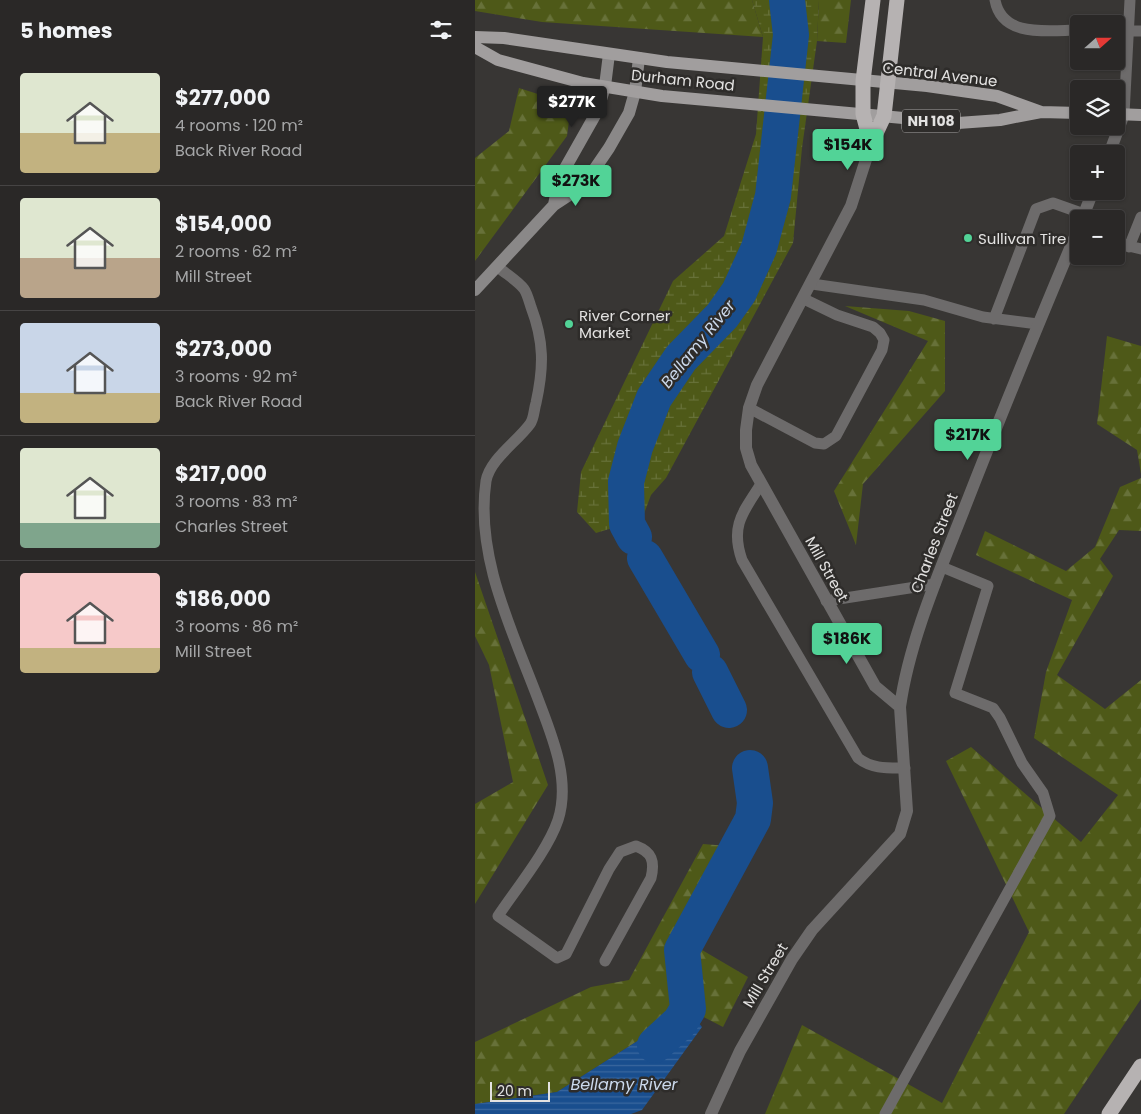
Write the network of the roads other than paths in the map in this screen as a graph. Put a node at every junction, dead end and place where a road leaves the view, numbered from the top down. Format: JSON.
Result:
{"nodes":[{"id":1,"x":873,"y":0,"type":"edge"},
{"id":2,"x":897,"y":0,"type":"edge"},
{"id":3,"x":995,"y":0,"type":"edge"},
{"id":4,"x":1129,"y":0,"type":"edge"},
{"id":5,"x":1070,"y":30,"type":"edge"},
{"id":6,"x":1125,"y":31,"type":"edge"},
{"id":7,"x":1129,"y":31,"type":"junction"},
{"id":8,"x":1141,"y":31,"type":"edge"},
{"id":9,"x":475,"y":37,"type":"edge"},
{"id":10,"x":475,"y":47,"type":"edge"},
{"id":11,"x":609,"y":54,"type":"junction"},
{"id":12,"x":639,"y":58,"type":"junction"},
{"id":13,"x":1124,"y":80,"type":"edge"},
{"id":14,"x":863,"y":81,"type":"junction"},
{"id":15,"x":888,"y":83,"type":"junction"},
{"id":16,"x":605,"y":86,"type":"junction"},
{"id":17,"x":635,"y":92,"type":"junction"},
{"id":18,"x":1041,"y":112,"type":"junction"},
{"id":19,"x":1070,"y":113,"type":"edge"},
{"id":20,"x":863,"y":114,"type":"junction"},
{"id":21,"x":1125,"y":114,"type":"edge"},
{"id":22,"x":1141,"y":115,"type":"edge"},
{"id":23,"x":884,"y":116,"type":"junction"},
{"id":24,"x":871,"y":144,"type":"junction"},
{"id":25,"x":554,"y":205,"type":"junction"},
{"id":26,"x":1070,"y":211,"type":"edge"},
{"id":27,"x":1141,"y":217,"type":"edge"},
{"id":28,"x":1125,"y":246,"type":"edge"},
{"id":29,"x":1129,"y":247,"type":"junction"},
{"id":30,"x":1141,"y":248,"type":"edge"},
{"id":31,"x":1070,"y":250,"type":"edge"},
{"id":32,"x":498,"y":267,"type":"junction"},
{"id":33,"x":812,"y":284,"type":"junction"},
{"id":34,"x":475,"y":290,"type":"edge"},
{"id":35,"x":804,"y":299,"type":"junction"},
{"id":36,"x":994,"y":319,"type":"junction"},
{"id":37,"x":1038,"y":324,"type":"junction"},
{"id":38,"x":749,"y":408,"type":"junction"},
{"id":39,"x":761,"y":484,"type":"junction"},
{"id":40,"x":941,"y":567,"type":"junction"},
{"id":41,"x":935,"y":584,"type":"junction"},
{"id":42,"x":826,"y":601,"type":"junction"},
{"id":43,"x":900,"y":706,"type":"junction"},
{"id":44,"x":905,"y":768,"type":"junction"},
{"id":45,"x":605,"y":961,"type":"dead end"},
{"id":46,"x":1141,"y":1066,"type":"edge"},
{"id":47,"x":711,"y":1114,"type":"edge"},
{"id":48,"x":885,"y":1114,"type":"edge"},
{"id":49,"x":1109,"y":1114,"type":"edge"}],
"edges":[{"from":1,"to":14,"type":"highway"},
{"from":2,"to":15,"type":"highway"},
{"from":3,"to":5,"type":"lane"},
{"from":4,"to":7,"type":"lane"},
{"from":6,"to":7,"type":"lane"},
{"from":7,"to":8,"type":"lane"},
{"from":7,"to":13,"type":"lane"},
{"from":9,"to":11,"type":"main road","name":"Durham Road","number":"NH 108"},
{"from":10,"to":16,"type":"main road","name":"Durham Road","number":"NH 108"},
{"from":11,"to":12,"type":"main road","name":"Durham Road","number":"NH 108"},
{"from":11,"to":16,"type":"street"},
{"from":12,"to":14,"type":"main road","name":"Durham Road","number":"NH 108"},
{"from":12,"to":17,"type":"street"},
{"from":14,"to":15,"type":"main road","name":"Central Avenue","number":"NH 108"},
{"from":14,"to":20,"type":"highway"},
{"from":15,"to":18,"type":"main road","name":"Central Avenue","number":"NH 108"},
{"from":15,"to":23,"type":"highway"},
{"from":16,"to":17,"type":"main road","name":"Durham Road","number":"NH 108"},
{"from":16,"to":25,"type":"street"},
{"from":17,"to":20,"type":"main road","name":"Durham Road","number":"NH 108"},
{"from":17,"to":25,"type":"street"},
{"from":18,"to":19,"type":"main road","name":"Central Avenue","number":"NH 108"},
{"from":18,"to":23,"type":"main road","name":"Central Avenue","number":"NH 108"},
{"from":20,"to":23,"type":"main road","name":"Central Avenue","number":"NH 108"},
{"from":20,"to":24,"type":"highway"},
{"from":21,"to":22,"type":"main road"},
{"from":23,"to":24,"type":"highway"},
{"from":24,"to":33,"type":"street","name":"Mill Street"},
{"from":25,"to":32,"type":"street"},
{"from":26,"to":36,"type":"lane"},
{"from":27,"to":29,"type":"lane"},
{"from":28,"to":29,"type":"lane"},
{"from":29,"to":30,"type":"lane"},
{"from":31,"to":37,"type":"street","name":"Charles Street"},
{"from":32,"to":34,"type":"street"},
{"from":32,"to":45,"type":"lane"},
{"from":33,"to":35,"type":"street","name":"Mill Street"},
{"from":33,"to":36,"type":"lane"},
{"from":35,"to":38,"type":"street","name":"Mill Street"},
{"from":35,"to":38,"type":"lane"},
{"from":36,"to":37,"type":"lane"},
{"from":37,"to":40,"type":"street","name":"Charles Street"},
{"from":38,"to":39,"type":"street","name":"Mill Street"},
{"from":39,"to":42,"type":"street","name":"Mill Street"},
{"from":39,"to":44,"type":"lane"},
{"from":40,"to":41,"type":"street","name":"Charles Street"},
{"from":40,"to":48,"type":"lane"},
{"from":41,"to":42,"type":"lane"},
{"from":41,"to":43,"type":"street","name":"Charles Street"},
{"from":42,"to":43,"type":"street","name":"Mill Street"},
{"from":43,"to":44,"type":"street","name":"Mill Street"},
{"from":44,"to":47,"type":"street","name":"Mill Street"},
{"from":46,"to":49,"type":"highway"}]}
